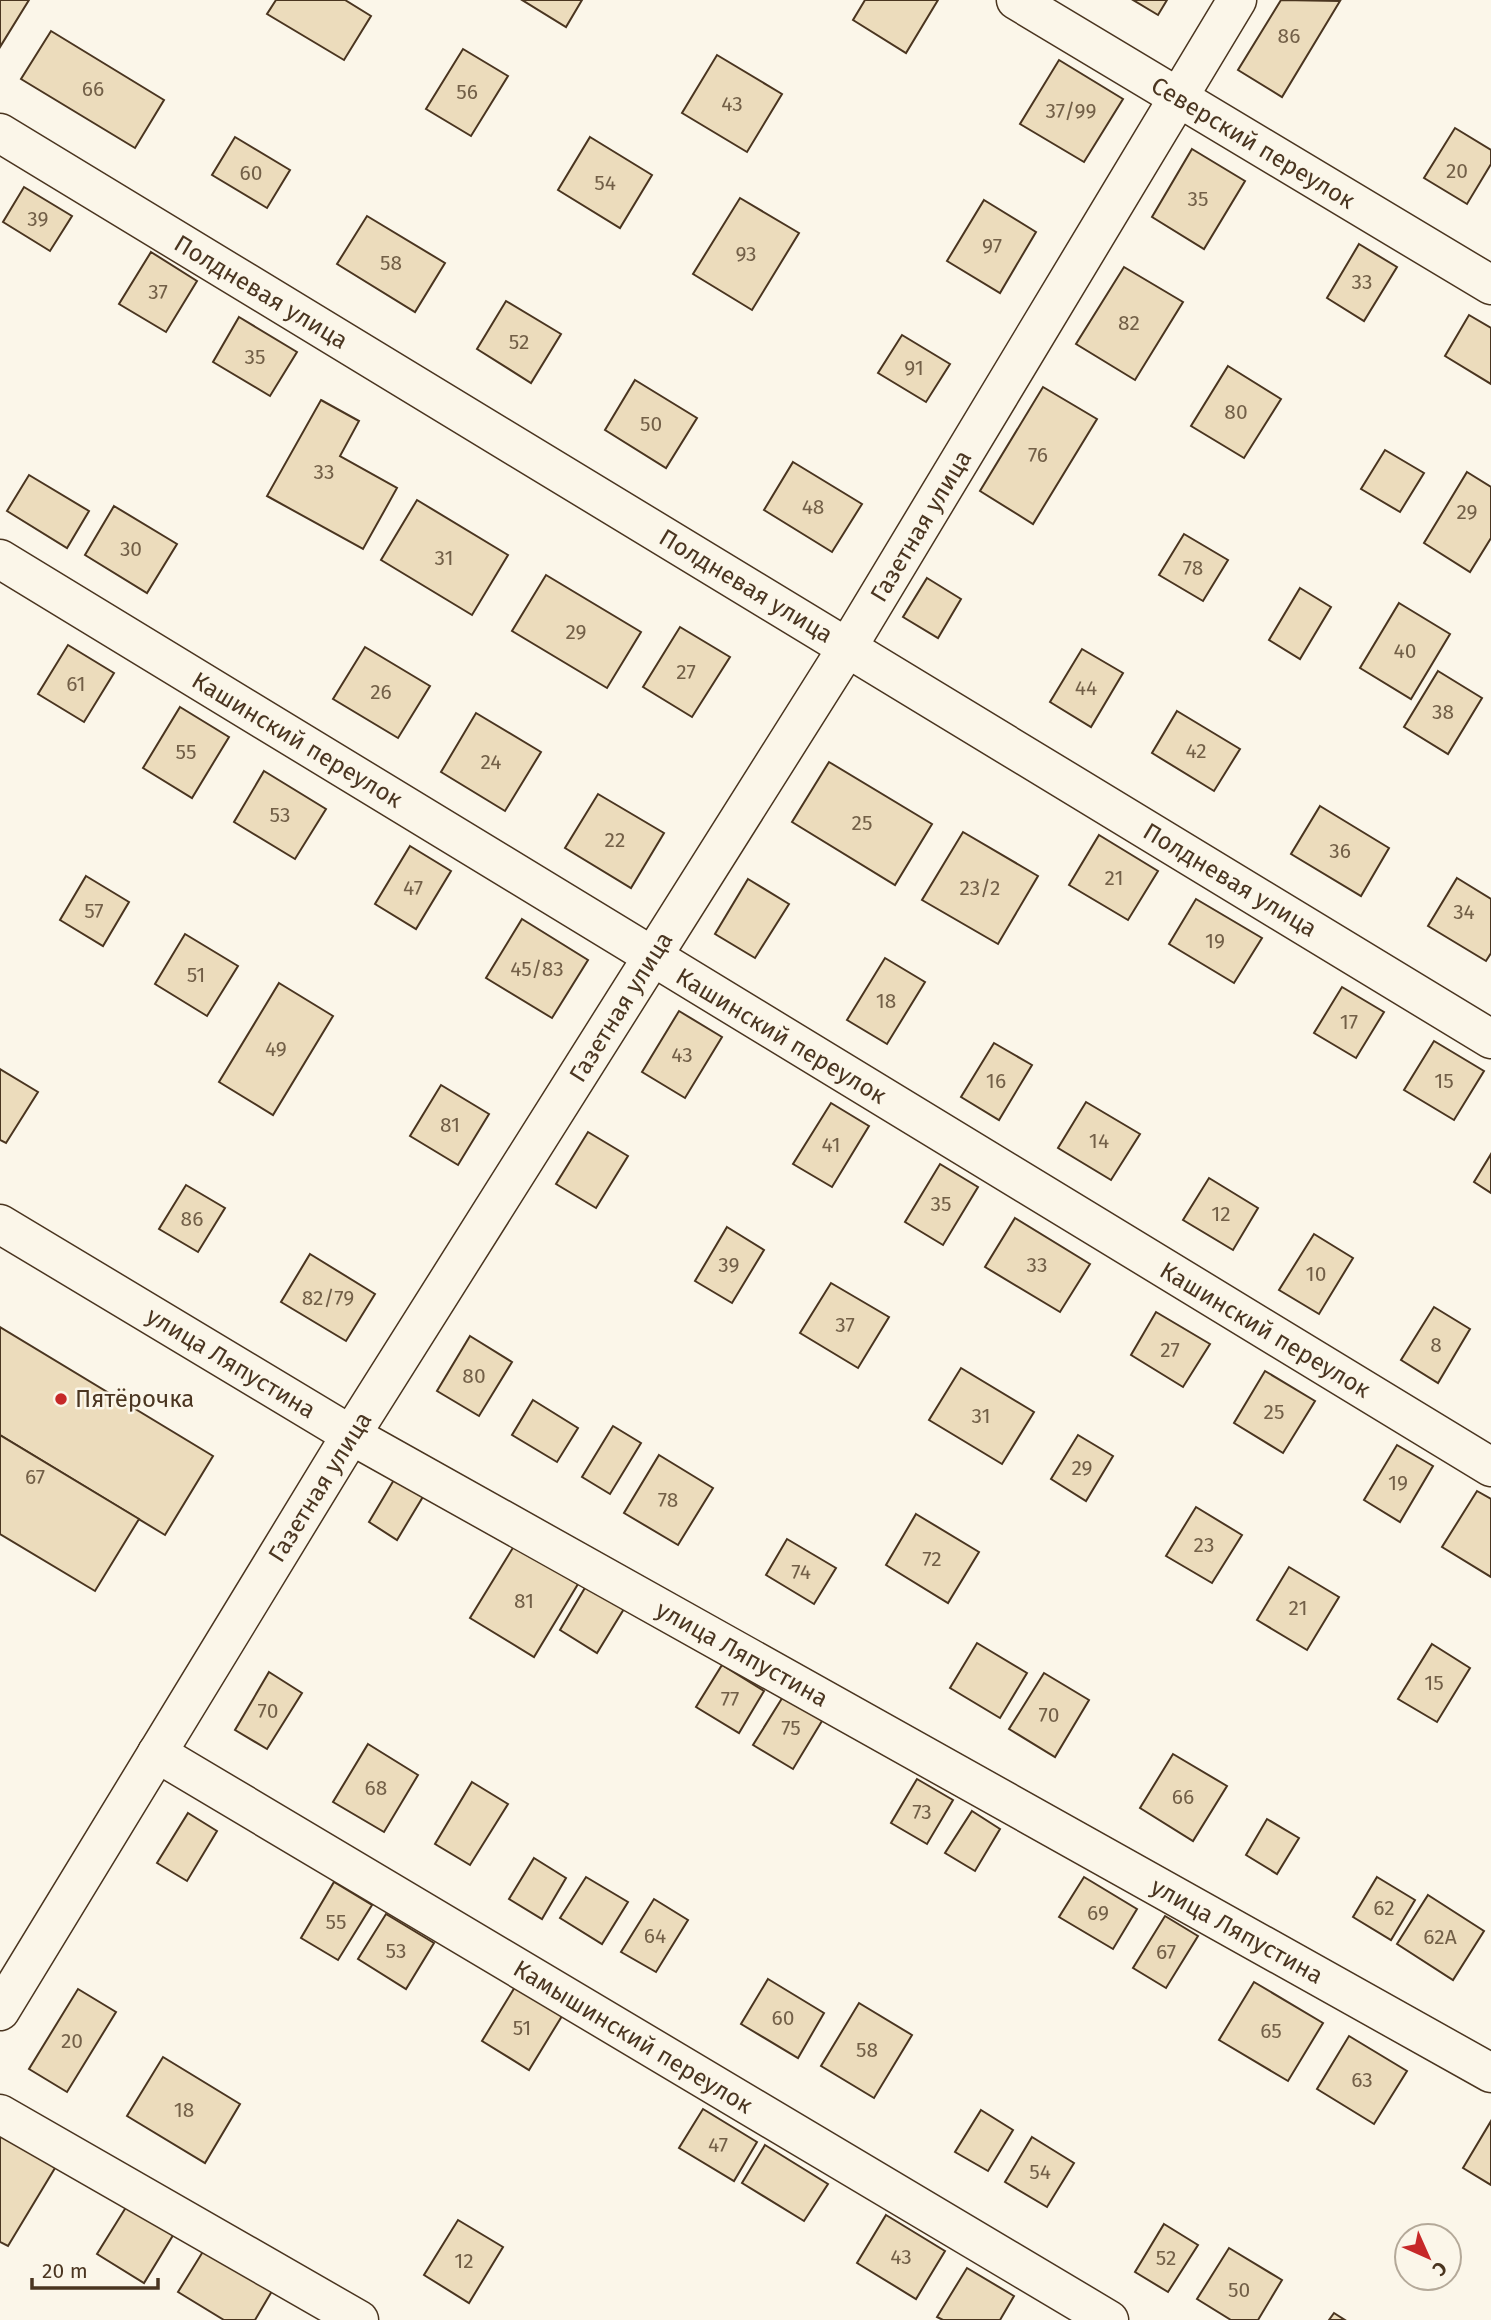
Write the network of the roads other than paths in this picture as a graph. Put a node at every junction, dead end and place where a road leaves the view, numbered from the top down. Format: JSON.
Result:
{"nodes":[{"id":1,"x":1016,"y":0,"type":"edge"},
{"id":2,"x":1237,"y":0,"type":"edge"},
{"id":3,"x":1178,"y":98,"type":"junction"},
{"id":4,"x":0,"y":133,"type":"edge"},
{"id":5,"x":1491,"y":285,"type":"edge"},
{"id":6,"x":0,"y":559,"type":"edge"},
{"id":7,"x":847,"y":648,"type":"junction"},
{"id":8,"x":651,"y":957,"type":"junction"},
{"id":9,"x":1491,"y":1039,"type":"edge"},
{"id":10,"x":0,"y":1224,"type":"edge"},
{"id":11,"x":351,"y":1435,"type":"junction"},
{"id":12,"x":1491,"y":1467,"type":"edge"},
{"id":13,"x":157,"y":1753,"type":"junction"},
{"id":14,"x":0,"y":2011,"type":"edge"},
{"id":15,"x":1491,"y":2073,"type":"edge"},
{"id":16,"x":0,"y":2114,"type":"edge"},
{"id":17,"x":359,"y":2320,"type":"edge"},
{"id":18,"x":1109,"y":2320,"type":"edge"}],
"edges":[{"from":1,"to":3,"type":"street","name":"Северский переулок"},
{"from":2,"to":3,"type":"street","name":"Газетная улица"},
{"from":3,"to":5,"type":"street","name":"Северский переулок"},
{"from":3,"to":7,"type":"street","name":"Газетная улица"},
{"from":4,"to":7,"type":"street","name":"Полдневая улица"},
{"from":6,"to":8,"type":"street","name":"Кашинский переулок"},
{"from":7,"to":8,"type":"street","name":"Газетная улица"},
{"from":7,"to":9,"type":"street","name":"Полдневая улица"},
{"from":8,"to":11,"type":"street","name":"Газетная улица"},
{"from":8,"to":12,"type":"street","name":"Кашинский переулок"},
{"from":10,"to":11,"type":"street","name":"улица Ляпустина"},
{"from":11,"to":13,"type":"street","name":"Газетная улица"},
{"from":11,"to":15,"type":"street","name":"улица Ляпустина"},
{"from":13,"to":14,"type":"street","name":"Газетная улица"},
{"from":13,"to":18,"type":"street","name":"Камышинский переулок"},
{"from":16,"to":17,"type":"street"}]}
